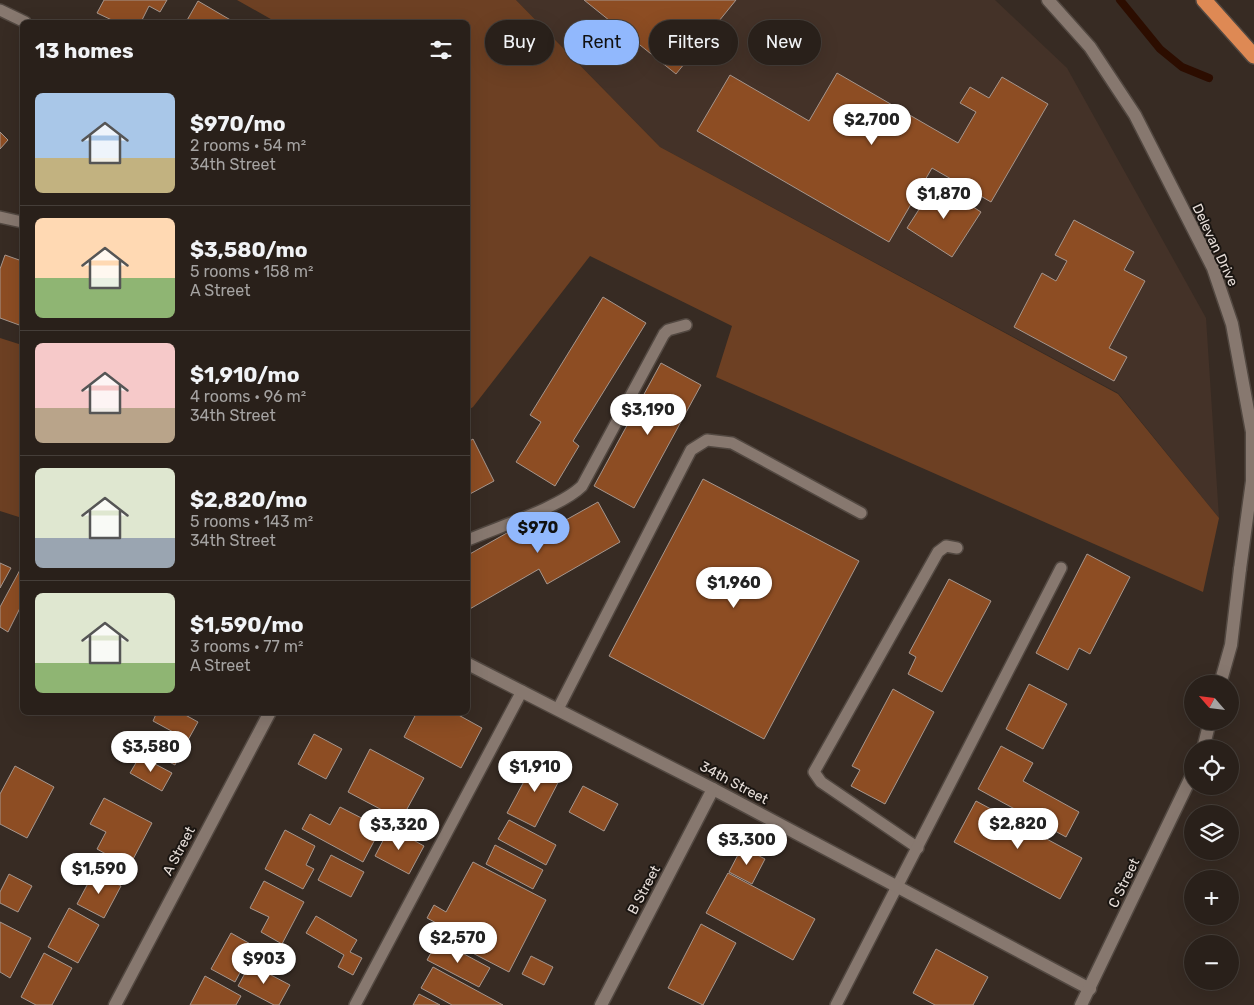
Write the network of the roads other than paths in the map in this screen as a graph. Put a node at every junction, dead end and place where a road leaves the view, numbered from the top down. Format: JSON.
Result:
{"nodes":[{"id":1,"x":1048,"y":0,"type":"edge"},
{"id":2,"x":1204,"y":0,"type":"edge"},
{"id":3,"x":0,"y":10,"type":"edge"},
{"id":4,"x":21,"y":20,"type":"edge"},
{"id":5,"x":1254,"y":56,"type":"edge"},
{"id":6,"x":0,"y":217,"type":"edge"},
{"id":7,"x":20,"y":222,"type":"edge"},
{"id":8,"x":686,"y":325,"type":"dead end"},
{"id":9,"x":861,"y":514,"type":"dead end"},
{"id":10,"x":470,"y":539,"type":"edge"},
{"id":11,"x":957,"y":548,"type":"dead end"},
{"id":12,"x":1061,"y":568,"type":"dead end"},
{"id":13,"x":470,"y":665,"type":"edge"},
{"id":14,"x":1223,"y":675,"type":"edge"},
{"id":15,"x":522,"y":691,"type":"junction"},
{"id":16,"x":558,"y":709,"type":"junction"},
{"id":17,"x":268,"y":715,"type":"edge"},
{"id":18,"x":713,"y":790,"type":"junction"},
{"id":19,"x":1184,"y":791,"type":"edge"},
{"id":20,"x":918,"y":848,"type":"junction"},
{"id":21,"x":898,"y":888,"type":"junction"},
{"id":22,"x":1090,"y":990,"type":"junction"},
{"id":23,"x":115,"y":1005,"type":"edge"},
{"id":24,"x":355,"y":1005,"type":"edge"},
{"id":25,"x":601,"y":1005,"type":"edge"},
{"id":26,"x":836,"y":1005,"type":"edge"},
{"id":27,"x":1081,"y":1005,"type":"edge"}],
"edges":[{"from":1,"to":14,"type":"street","name":"Delevan Drive"},
{"from":2,"to":5,"type":"highway"},
{"from":3,"to":4,"type":"lane"},
{"from":6,"to":7,"type":"lane"},
{"from":8,"to":10,"type":"lane"},
{"from":9,"to":16,"type":"lane"},
{"from":11,"to":20,"type":"lane"},
{"from":12,"to":20,"type":"lane"},
{"from":13,"to":15,"type":"street","name":"34th Street"},
{"from":15,"to":16,"type":"street","name":"34th Street"},
{"from":15,"to":24,"type":"lane"},
{"from":16,"to":18,"type":"street","name":"34th Street"},
{"from":17,"to":23,"type":"street","name":"A Street"},
{"from":18,"to":21,"type":"street","name":"34th Street"},
{"from":18,"to":25,"type":"street","name":"B Street"},
{"from":19,"to":22,"type":"street","name":"C Street"},
{"from":20,"to":21,"type":"lane"},
{"from":21,"to":22,"type":"street","name":"34th Street"},
{"from":21,"to":26,"type":"lane"},
{"from":22,"to":27,"type":"street","name":"C Street"}]}
